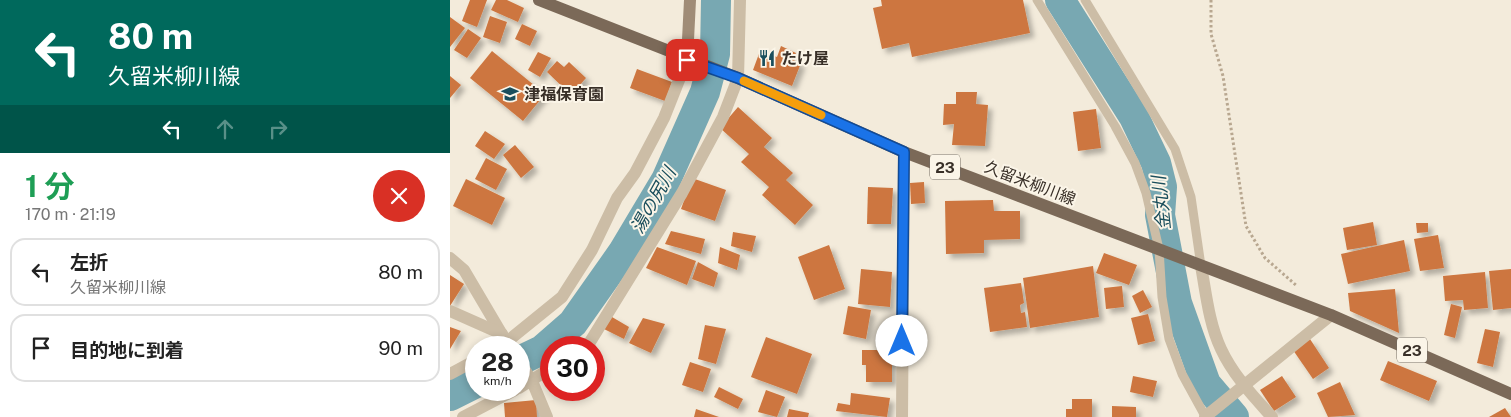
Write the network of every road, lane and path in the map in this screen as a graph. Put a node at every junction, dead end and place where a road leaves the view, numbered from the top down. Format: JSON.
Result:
{"nodes":[{"id":1,"x":539,"y":0,"type":"edge"},
{"id":2,"x":690,"y":0,"type":"edge"},
{"id":3,"x":740,"y":0,"type":"edge"},
{"id":4,"x":1037,"y":0,"type":"edge"},
{"id":5,"x":1085,"y":0,"type":"edge"},
{"id":6,"x":1210,"y":0,"type":"edge"},
{"id":7,"x":687,"y":60,"type":"junction"},
{"id":8,"x":736,"y":78,"type":"junction"},
{"id":9,"x":904,"y":152,"type":"junction"},
{"id":10,"x":1159,"y":249,"type":"junction"},
{"id":11,"x":450,"y":258,"type":"edge"},
{"id":12,"x":1203,"y":267,"type":"junction"},
{"id":13,"x":1301,"y":289,"type":"dead end"},
{"id":14,"x":450,"y":311,"type":"edge"},
{"id":15,"x":1331,"y":316,"type":"junction"},
{"id":16,"x":492,"y":336,"type":"edge"},
{"id":17,"x":500,"y":336,"type":"edge"},
{"id":18,"x":513,"y":336,"type":"edge"},
{"id":19,"x":594,"y":336,"type":"edge"},
{"id":20,"x":465,"y":366,"type":"edge"},
{"id":21,"x":450,"y":374,"type":"edge"},
{"id":22,"x":540,"y":376,"type":"edge"},
{"id":23,"x":530,"y":378,"type":"edge"},
{"id":24,"x":532,"y":381,"type":"junction"},
{"id":25,"x":1244,"y":385,"type":"junction"},
{"id":26,"x":1511,"y":394,"type":"edge"},
{"id":27,"x":494,"y":401,"type":"edge"},
{"id":28,"x":464,"y":417,"type":"edge"},
{"id":29,"x":547,"y":417,"type":"edge"},
{"id":30,"x":902,"y":417,"type":"edge"},
{"id":31,"x":1206,"y":417,"type":"edge"},
{"id":32,"x":1272,"y":417,"type":"edge"}],
"edges":[{"from":1,"to":7,"type":"main road","name":"久留米柳川線","number":"23"},
{"from":2,"to":7,"type":"street"},
{"from":3,"to":8,"type":"street"},
{"from":4,"to":10,"type":"lane"},
{"from":5,"to":12,"type":"lane"},
{"from":6,"to":13,"type":"path"},
{"from":7,"to":8,"type":"main road","name":"久留米柳川線","number":"23"},
{"from":7,"to":18,"type":"street"},
{"from":8,"to":9,"type":"main road","name":"久留米柳川線","number":"23"},
{"from":8,"to":19,"type":"street"},
{"from":9,"to":10,"type":"main road","name":"久留米柳川線","number":"23"},
{"from":9,"to":30,"type":"street"},
{"from":10,"to":12,"type":"main road","name":"久留米柳川線","number":"23"},
{"from":10,"to":31,"type":"lane"},
{"from":11,"to":17,"type":"street"},
{"from":12,"to":15,"type":"main road","name":"久留米柳川線","number":"23"},
{"from":12,"to":25,"type":"street"},
{"from":14,"to":16,"type":"street"},
{"from":15,"to":25,"type":"street"},
{"from":15,"to":26,"type":"main road","name":"久留米柳川線","number":"23"},
{"from":20,"to":21,"type":"street"},
{"from":22,"to":24,"type":"street"},
{"from":23,"to":24,"type":"street"},
{"from":24,"to":29,"type":"street"},
{"from":25,"to":31,"type":"street"},
{"from":25,"to":32,"type":"street"},
{"from":27,"to":28,"type":"street"}]}
